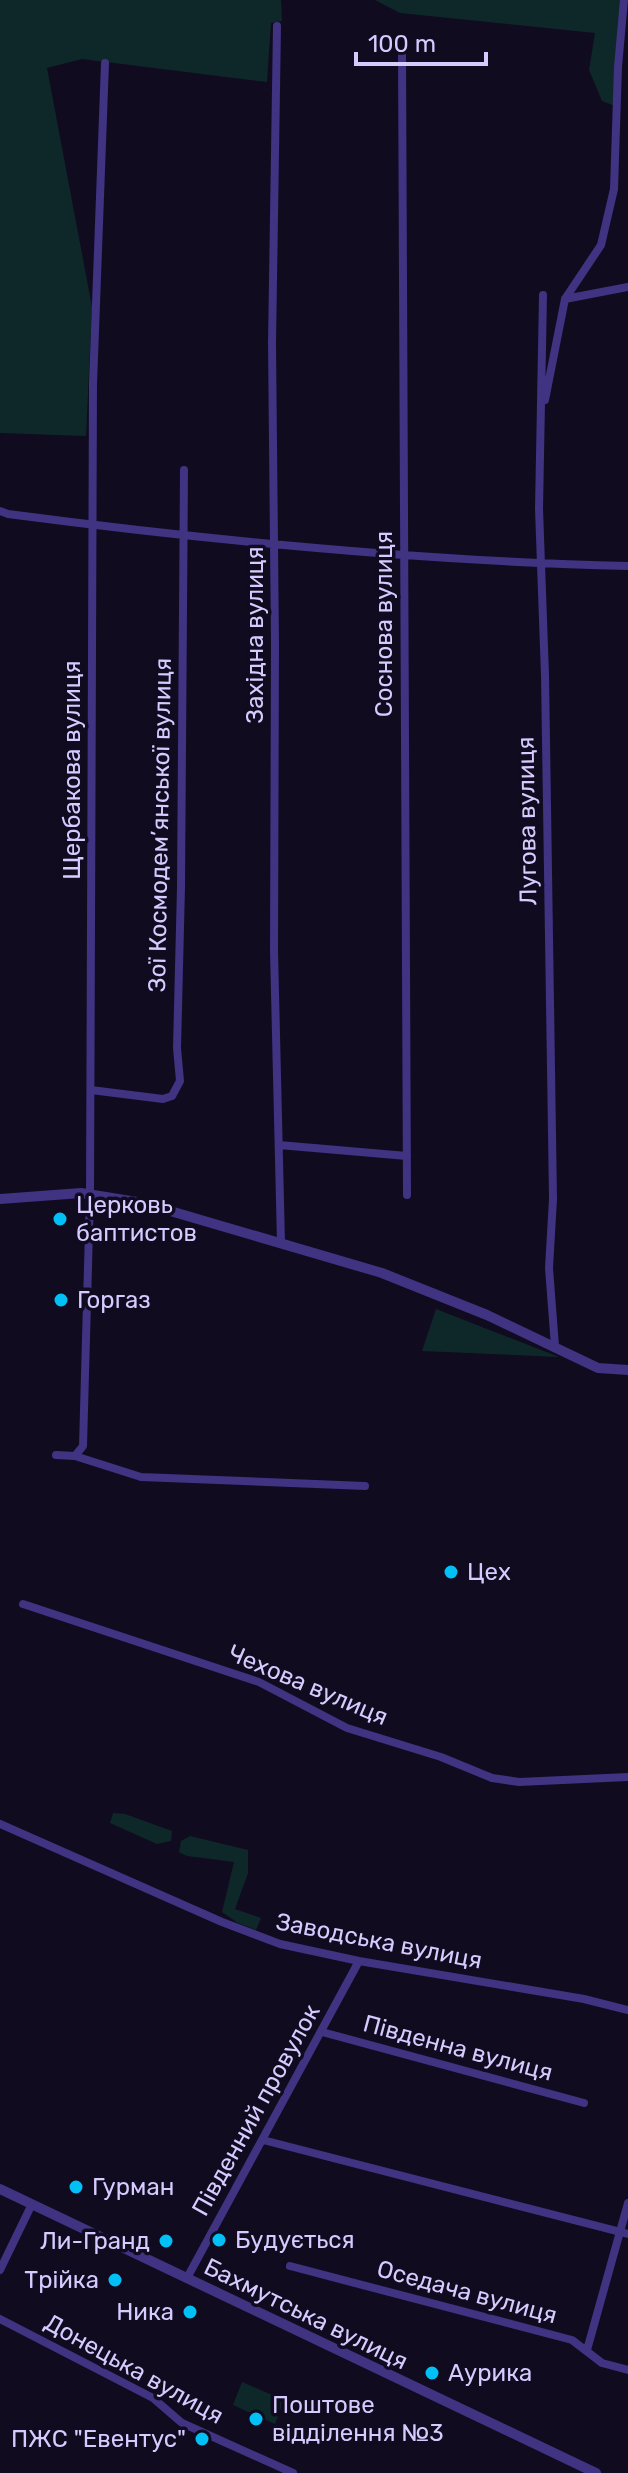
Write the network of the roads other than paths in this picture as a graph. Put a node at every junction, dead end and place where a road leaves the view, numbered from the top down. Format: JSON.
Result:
{"nodes":[{"id":1,"x":624,"y":0,"type":"edge"},
{"id":2,"x":277,"y":26,"type":"dead end"},
{"id":3,"x":625,"y":30,"type":"edge"},
{"id":4,"x":402,"y":52,"type":"dead end"},
{"id":5,"x":105,"y":63,"type":"dead end"},
{"id":6,"x":628,"y":287,"type":"edge"},
{"id":7,"x":543,"y":295,"type":"dead end"},
{"id":8,"x":565,"y":299,"type":"junction"},
{"id":9,"x":540,"y":422,"type":"junction"},
{"id":10,"x":184,"y":470,"type":"dead end"},
{"id":11,"x":3,"y":513,"type":"edge"},
{"id":12,"x":94,"y":526,"type":"junction"},
{"id":13,"x":183,"y":537,"type":"junction"},
{"id":14,"x":274,"y":546,"type":"junction"},
{"id":15,"x":404,"y":554,"type":"junction"},
{"id":16,"x":541,"y":564,"type":"junction"},
{"id":17,"x":628,"y":566,"type":"edge"},
{"id":18,"x":91,"y":1090,"type":"junction"},
{"id":19,"x":279,"y":1145,"type":"junction"},
{"id":20,"x":407,"y":1156,"type":"junction"},
{"id":21,"x":90,"y":1195,"type":"junction"},
{"id":22,"x":407,"y":1195,"type":"dead end"},
{"id":23,"x":0,"y":1199,"type":"edge"},
{"id":24,"x":281,"y":1243,"type":"junction"},
{"id":25,"x":555,"y":1346,"type":"junction"},
{"id":26,"x":628,"y":1370,"type":"edge"},
{"id":27,"x":56,"y":1455,"type":"dead end"},
{"id":28,"x":75,"y":1456,"type":"junction"},
{"id":29,"x":365,"y":1486,"type":"dead end"},
{"id":30,"x":23,"y":1604,"type":"dead end"},
{"id":31,"x":628,"y":1777,"type":"edge"},
{"id":32,"x":0,"y":1824,"type":"edge"},
{"id":33,"x":359,"y":1961,"type":"junction"},
{"id":34,"x":628,"y":2010,"type":"edge"},
{"id":35,"x":322,"y":2032,"type":"junction"},
{"id":36,"x":584,"y":2103,"type":"dead end"},
{"id":37,"x":263,"y":2140,"type":"junction"},
{"id":38,"x":0,"y":2189,"type":"edge"},
{"id":39,"x":628,"y":2203,"type":"edge"},
{"id":40,"x":32,"y":2204,"type":"junction"},
{"id":41,"x":624,"y":2233,"type":"edge"},
{"id":42,"x":290,"y":2266,"type":"dead end"},
{"id":43,"x":0,"y":2270,"type":"edge"},
{"id":44,"x":187,"y":2278,"type":"junction"},
{"id":45,"x":0,"y":2319,"type":"edge"},
{"id":46,"x":587,"y":2350,"type":"junction"},
{"id":47,"x":628,"y":2370,"type":"edge"},
{"id":48,"x":293,"y":2473,"type":"edge"},
{"id":49,"x":596,"y":2473,"type":"edge"}],
"edges":[{"from":1,"to":3,"type":"street"},
{"from":2,"to":14,"type":"street","name":"Західна вулиця"},
{"from":3,"to":8,"type":"street"},
{"from":4,"to":15,"type":"street","name":"Соснова вулиця"},
{"from":5,"to":12,"type":"street","name":"Щербакова вулиця"},
{"from":6,"to":8,"type":"street"},
{"from":7,"to":9,"type":"street","name":"Лугова вулиця"},
{"from":8,"to":9,"type":"street"},
{"from":9,"to":16,"type":"street","name":"Лугова вулиця"},
{"from":10,"to":13,"type":"street","name":"Зої Космодем’янської вулиця"},
{"from":11,"to":12,"type":"street"},
{"from":12,"to":13,"type":"street"},
{"from":12,"to":18,"type":"street","name":"Щербакова вулиця"},
{"from":13,"to":14,"type":"street"},
{"from":13,"to":18,"type":"street","name":"Зої Космодем’янської вулиця"},
{"from":14,"to":15,"type":"street"},
{"from":14,"to":19,"type":"street","name":"Західна вулиця"},
{"from":15,"to":16,"type":"street"},
{"from":15,"to":20,"type":"street","name":"Соснова вулиця"},
{"from":16,"to":17,"type":"street"},
{"from":16,"to":25,"type":"street","name":"Лугова вулиця"},
{"from":18,"to":21,"type":"street","name":"Щербакова вулиця"},
{"from":19,"to":20,"type":"street"},
{"from":19,"to":24,"type":"street","name":"Західна вулиця"},
{"from":20,"to":22,"type":"street","name":"Соснова вулиця"},
{"from":21,"to":23,"type":"street"},
{"from":21,"to":24,"type":"street"},
{"from":21,"to":28,"type":"street","name":"Щербакова вулиця"},
{"from":24,"to":25,"type":"street"},
{"from":25,"to":26,"type":"street"},
{"from":27,"to":28,"type":"street"},
{"from":28,"to":29,"type":"street"},
{"from":30,"to":31,"type":"street","name":"Чехова вулиця"},
{"from":32,"to":33,"type":"street","name":"Заводська вулиця"},
{"from":33,"to":34,"type":"street","name":"Заводська вулиця"},
{"from":33,"to":35,"type":"street","name":"Південний провулок"},
{"from":35,"to":36,"type":"street","name":"Південна вулиця"},
{"from":35,"to":37,"type":"street","name":"Південний провулок"},
{"from":37,"to":41,"type":"street"},
{"from":37,"to":44,"type":"street","name":"Південний провулок"},
{"from":38,"to":40,"type":"street","name":"Бахмутська вулиця"},
{"from":39,"to":41,"type":"street"},
{"from":40,"to":43,"type":"street"},
{"from":40,"to":44,"type":"street","name":"Бахмутська вулиця"},
{"from":41,"to":46,"type":"street"},
{"from":42,"to":46,"type":"street","name":"Оседача вулиця"},
{"from":44,"to":49,"type":"street","name":"Бахмутська вулиця"},
{"from":45,"to":48,"type":"street","name":"Донецька вулиця"},
{"from":46,"to":47,"type":"street","name":"Оседача вулиця"}]}
